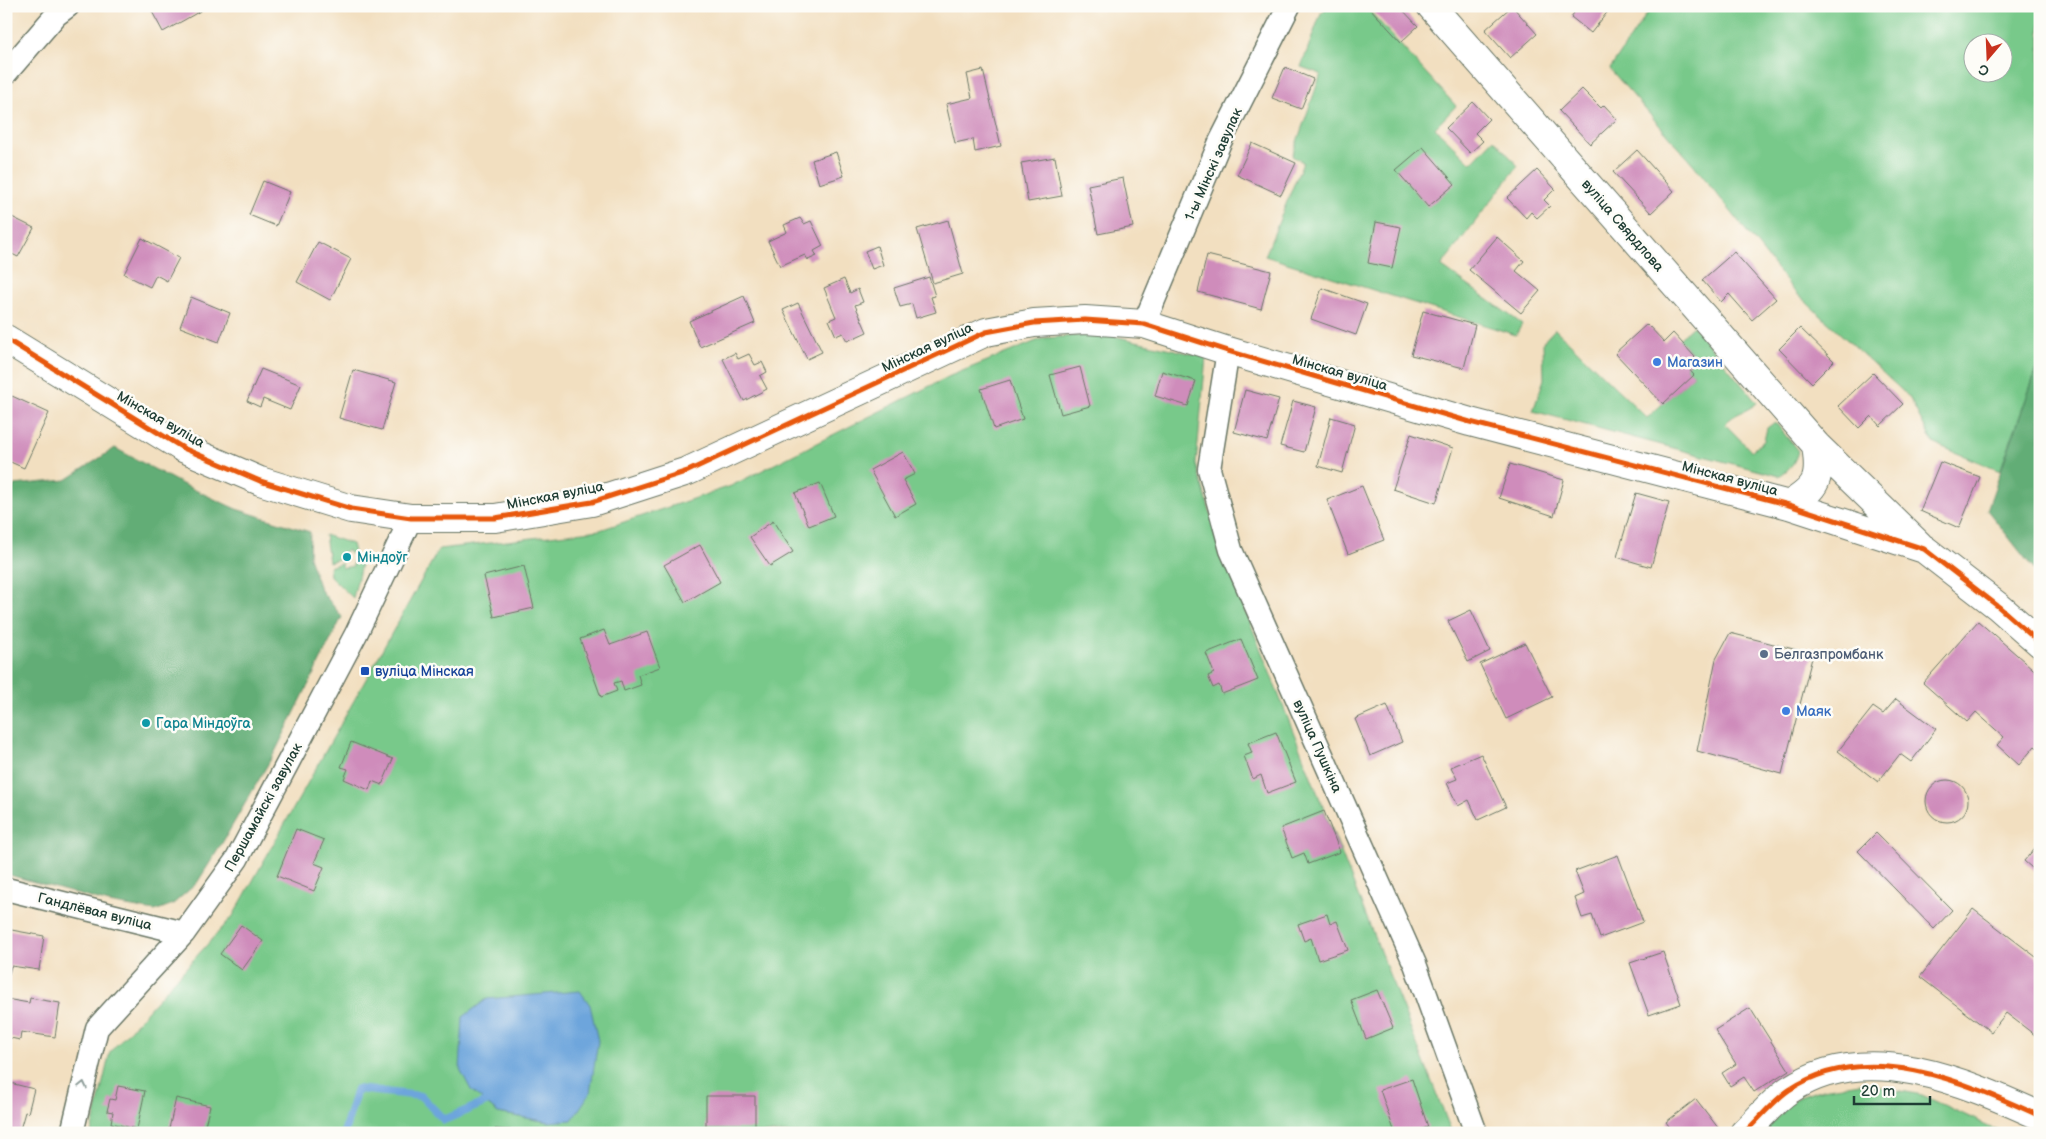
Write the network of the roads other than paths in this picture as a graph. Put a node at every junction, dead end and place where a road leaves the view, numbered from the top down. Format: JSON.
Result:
{"nodes":[{"id":1,"x":68,"y":6,"type":"edge"},
{"id":2,"x":1289,"y":6,"type":"edge"},
{"id":3,"x":1431,"y":6,"type":"edge"},
{"id":4,"x":6,"y":73,"type":"edge"},
{"id":5,"x":1144,"y":324,"type":"junction"},
{"id":6,"x":6,"y":339,"type":"edge"},
{"id":7,"x":1228,"y":351,"type":"junction"},
{"id":8,"x":1816,"y":445,"type":"junction"},
{"id":9,"x":1788,"y":505,"type":"junction"},
{"id":10,"x":410,"y":518,"type":"junction"},
{"id":11,"x":1924,"y":549,"type":"junction"},
{"id":12,"x":2040,"y":643,"type":"edge"},
{"id":13,"x":6,"y":889,"type":"edge"},
{"id":14,"x":184,"y":933,"type":"junction"},
{"id":15,"x":2040,"y":1116,"type":"edge"},
{"id":16,"x":72,"y":1133,"type":"edge"},
{"id":17,"x":1476,"y":1133,"type":"edge"},
{"id":18,"x":1744,"y":1133,"type":"edge"}],
"edges":[{"from":1,"to":4,"type":"street"},
{"from":2,"to":5,"type":"street","name":"1-ы Мінскі завулак"},
{"from":3,"to":8,"type":"street","name":"вуліца Свярдлова"},
{"from":5,"to":7,"type":"street","name":"Мінская вуліца"},
{"from":5,"to":10,"type":"street","name":"Мінская вуліца"},
{"from":6,"to":10,"type":"street","name":"Мінская вуліца"},
{"from":7,"to":9,"type":"street","name":"Мінская вуліца"},
{"from":7,"to":17,"type":"street","name":"вуліца Пушкіна"},
{"from":8,"to":9,"type":"street"},
{"from":8,"to":11,"type":"street","name":"вуліца Свярдлова"},
{"from":9,"to":11,"type":"street","name":"Мінская вуліца"},
{"from":10,"to":14,"type":"street","name":"Першамайскі завулак"},
{"from":11,"to":12,"type":"street","name":"Мінская вуліца"},
{"from":13,"to":14,"type":"street","name":"Гандлёвая вуліца"},
{"from":16,"to":14,"type":"street","name":"Першамайскі завулак","one_way":true},
{"from":15,"to":18,"type":"street"}]}
